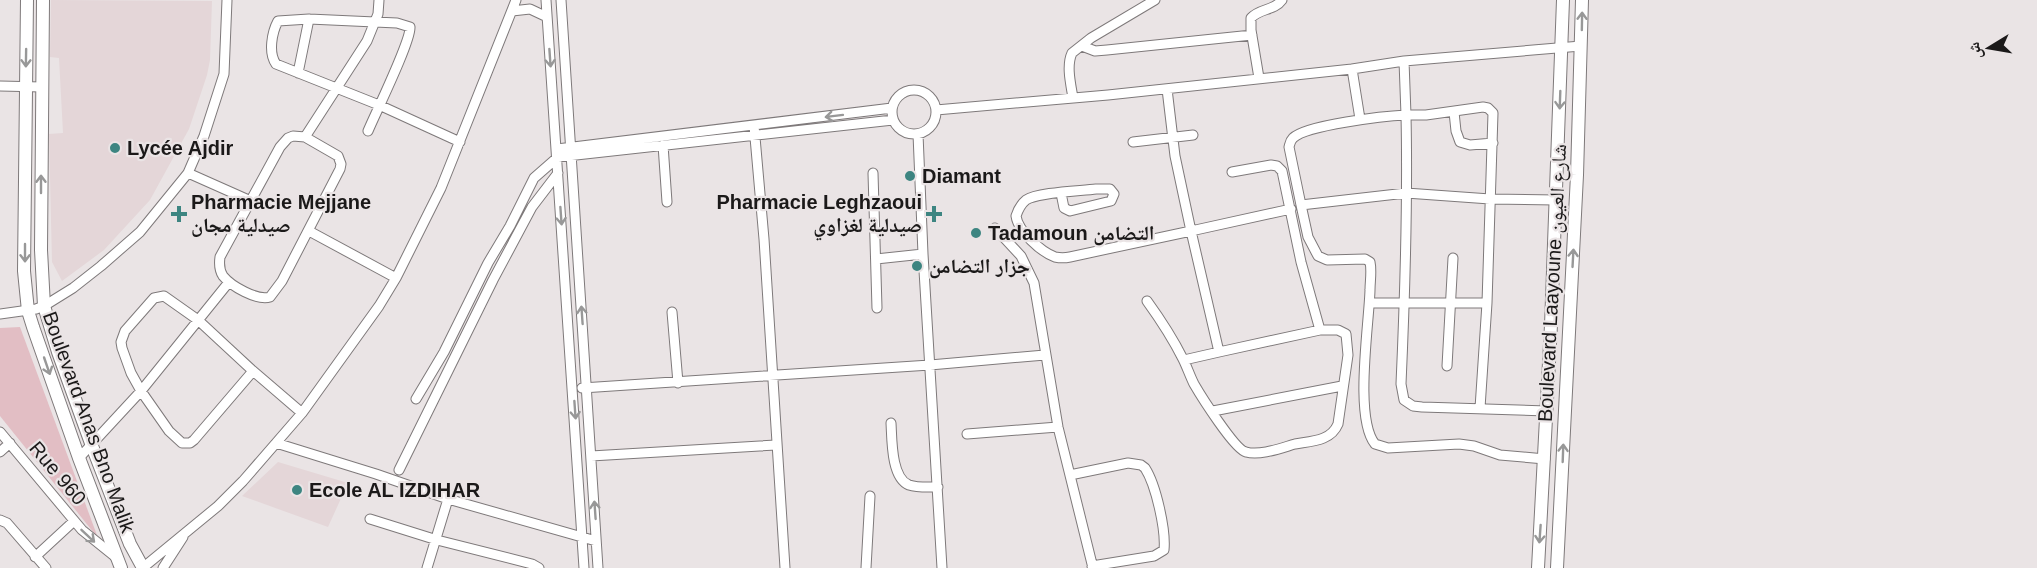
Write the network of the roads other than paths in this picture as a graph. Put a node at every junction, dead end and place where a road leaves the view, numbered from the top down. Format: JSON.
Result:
{"nodes":[{"id":1,"x":27,"y":0,"type":"edge"},
{"id":2,"x":43,"y":0,"type":"edge"},
{"id":3,"x":227,"y":0,"type":"edge"},
{"id":4,"x":379,"y":0,"type":"edge"},
{"id":5,"x":516,"y":0,"type":"edge"},
{"id":6,"x":546,"y":0,"type":"edge"},
{"id":7,"x":561,"y":0,"type":"edge"},
{"id":8,"x":1155,"y":0,"type":"edge"},
{"id":9,"x":1282,"y":0,"type":"edge"},
{"id":10,"x":1563,"y":0,"type":"edge"},
{"id":11,"x":1582,"y":0,"type":"edge"},
{"id":12,"x":512,"y":10,"type":"junction"},
{"id":13,"x":547,"y":17,"type":"junction"},
{"id":14,"x":309,"y":19,"type":"junction"},
{"id":15,"x":375,"y":23,"type":"junction"},
{"id":16,"x":1251,"y":35,"type":"junction"},
{"id":17,"x":1082,"y":46,"type":"junction"},
{"id":18,"x":1581,"y":46,"type":"junction"},
{"id":19,"x":1562,"y":47,"type":"junction"},
{"id":20,"x":1404,"y":61,"type":"junction"},
{"id":21,"x":1352,"y":69,"type":"junction"},
{"id":22,"x":298,"y":73,"type":"junction"},
{"id":23,"x":1259,"y":78,"type":"junction"},
{"id":24,"x":0,"y":86,"type":"edge"},
{"id":25,"x":26,"y":86,"type":"junction"},
{"id":26,"x":42,"y":87,"type":"junction"},
{"id":27,"x":336,"y":87,"type":"junction"},
{"id":28,"x":1167,"y":89,"type":"junction"},
{"id":29,"x":1073,"y":98,"type":"junction"},
{"id":30,"x":379,"y":105,"type":"junction"},
{"id":31,"x":892,"y":108,"type":"junction"},
{"id":32,"x":936,"y":110,"type":"junction"},
{"id":33,"x":1454,"y":112,"type":"junction"},
{"id":34,"x":1406,"y":115,"type":"junction"},
{"id":35,"x":1360,"y":119,"type":"junction"},
{"id":36,"x":893,"y":120,"type":"junction"},
{"id":37,"x":754,"y":130,"type":"junction"},
{"id":38,"x":368,"y":131,"type":"dead end"},
{"id":39,"x":918,"y":134,"type":"junction"},
{"id":40,"x":1193,"y":135,"type":"dead end"},
{"id":41,"x":305,"y":137,"type":"junction"},
{"id":42,"x":1173,"y":138,"type":"junction"},
{"id":43,"x":460,"y":142,"type":"junction"},
{"id":44,"x":1133,"y":142,"type":"dead end"},
{"id":45,"x":1493,"y":143,"type":"junction"},
{"id":46,"x":663,"y":145,"type":"junction"},
{"id":47,"x":571,"y":152,"type":"junction"},
{"id":48,"x":557,"y":153,"type":"junction"},
{"id":49,"x":1232,"y":172,"type":"dead end"},
{"id":50,"x":188,"y":173,"type":"junction"},
{"id":51,"x":558,"y":173,"type":"junction"},
{"id":52,"x":873,"y":173,"type":"dead end"},
{"id":53,"x":1060,"y":193,"type":"junction"},
{"id":54,"x":1406,"y":193,"type":"junction"},
{"id":55,"x":1490,"y":199,"type":"junction"},
{"id":56,"x":1556,"y":200,"type":"junction"},
{"id":57,"x":251,"y":201,"type":"junction"},
{"id":58,"x":667,"y":202,"type":"dead end"},
{"id":59,"x":1301,"y":205,"type":"junction"},
{"id":60,"x":1291,"y":209,"type":"junction"},
{"id":61,"x":995,"y":228,"type":"dead end"},
{"id":62,"x":309,"y":231,"type":"junction"},
{"id":63,"x":1191,"y":231,"type":"junction"},
{"id":64,"x":923,"y":254,"type":"junction"},
{"id":65,"x":1453,"y":258,"type":"dead end"},
{"id":66,"x":876,"y":259,"type":"junction"},
{"id":67,"x":396,"y":278,"type":"junction"},
{"id":68,"x":229,"y":282,"type":"junction"},
{"id":69,"x":1147,"y":301,"type":"dead end"},
{"id":70,"x":1451,"y":302,"type":"junction"},
{"id":71,"x":1370,"y":303,"type":"junction"},
{"id":72,"x":1487,"y":303,"type":"junction"},
{"id":73,"x":1404,"y":304,"type":"junction"},
{"id":74,"x":44,"y":306,"type":"junction"},
{"id":75,"x":877,"y":308,"type":"dead end"},
{"id":76,"x":28,"y":311,"type":"junction"},
{"id":77,"x":672,"y":312,"type":"dead end"},
{"id":78,"x":0,"y":314,"type":"edge"},
{"id":79,"x":198,"y":320,"type":"junction"},
{"id":80,"x":1320,"y":330,"type":"junction"},
{"id":81,"x":1219,"y":352,"type":"junction"},
{"id":82,"x":1045,"y":355,"type":"junction"},
{"id":83,"x":1184,"y":360,"type":"junction"},
{"id":84,"x":930,"y":365,"type":"junction"},
{"id":85,"x":1447,"y":366,"type":"dead end"},
{"id":86,"x":253,"y":371,"type":"junction"},
{"id":87,"x":771,"y":375,"type":"junction"},
{"id":88,"x":678,"y":382,"type":"junction"},
{"id":89,"x":1342,"y":386,"type":"junction"},
{"id":90,"x":587,"y":388,"type":"junction"},
{"id":91,"x":573,"y":389,"type":"junction"},
{"id":92,"x":141,"y":391,"type":"junction"},
{"id":93,"x":416,"y":399,"type":"dead end"},
{"id":94,"x":1480,"y":408,"type":"junction"},
{"id":95,"x":1213,"y":411,"type":"junction"},
{"id":96,"x":1547,"y":411,"type":"junction"},
{"id":97,"x":302,"y":413,"type":"junction"},
{"id":98,"x":891,"y":423,"type":"dead end"},
{"id":99,"x":1058,"y":427,"type":"junction"},
{"id":100,"x":0,"y":432,"type":"edge"},
{"id":101,"x":967,"y":434,"type":"dead end"},
{"id":102,"x":10,"y":443,"type":"junction"},
{"id":103,"x":276,"y":444,"type":"junction"},
{"id":104,"x":92,"y":446,"type":"junction"},
{"id":105,"x":776,"y":446,"type":"junction"},
{"id":106,"x":0,"y":452,"type":"edge"},
{"id":107,"x":591,"y":456,"type":"junction"},
{"id":108,"x":79,"y":458,"type":"junction"},
{"id":109,"x":1545,"y":459,"type":"junction"},
{"id":110,"x":399,"y":470,"type":"dead end"},
{"id":111,"x":1070,"y":475,"type":"junction"},
{"id":112,"x":938,"y":487,"type":"junction"},
{"id":113,"x":870,"y":496,"type":"dead end"},
{"id":114,"x":448,"y":499,"type":"junction"},
{"id":115,"x":370,"y":519,"type":"dead end"},
{"id":116,"x":0,"y":520,"type":"edge"},
{"id":117,"x":74,"y":521,"type":"junction"},
{"id":118,"x":184,"y":535,"type":"junction"},
{"id":119,"x":583,"y":537,"type":"junction"},
{"id":120,"x":437,"y":540,"type":"junction"},
{"id":121,"x":597,"y":541,"type":"junction"},
{"id":122,"x":35,"y":557,"type":"junction"},
{"id":123,"x":119,"y":563,"type":"edge"},
{"id":124,"x":142,"y":567,"type":"edge"},
{"id":125,"x":1092,"y":567,"type":"edge"},
{"id":126,"x":46,"y":568,"type":"edge"},
{"id":127,"x":163,"y":568,"type":"edge"},
{"id":128,"x":427,"y":568,"type":"edge"},
{"id":129,"x":539,"y":568,"type":"edge"},
{"id":130,"x":584,"y":568,"type":"edge"},
{"id":131,"x":598,"y":568,"type":"edge"},
{"id":132,"x":785,"y":568,"type":"edge"},
{"id":133,"x":866,"y":568,"type":"edge"},
{"id":134,"x":942,"y":568,"type":"edge"},
{"id":135,"x":1538,"y":568,"type":"edge"},
{"id":136,"x":1557,"y":568,"type":"edge"}],
"edges":[{"from":1,"to":25,"type":"street","name":"Boulevard Anas Bno Malik","one_way":true},
{"from":2,"to":26,"type":"street","name":"Boulevard Anas Bno Malik"},
{"from":3,"to":50,"type":"street"},
{"from":4,"to":15,"type":"street"},
{"from":5,"to":12,"type":"street"},
{"from":6,"to":13,"type":"street"},
{"from":7,"to":47,"type":"street"},
{"from":8,"to":17,"type":"street"},
{"from":9,"to":16,"type":"street"},
{"from":10,"to":19,"type":"street","name":"Boulevard Laayoune شارع العيون"},
{"from":18,"to":11,"type":"street","name":"Boulevard Laayoune شارع العيون","one_way":true},
{"from":12,"to":13,"type":"street"},
{"from":12,"to":43,"type":"street"},
{"from":13,"to":48,"type":"street","one_way":true},
{"from":14,"to":15,"type":"street"},
{"from":14,"to":22,"type":"street"},
{"from":14,"to":22,"type":"street"},
{"from":15,"to":27,"type":"street"},
{"from":15,"to":30,"type":"street"},
{"from":16,"to":17,"type":"street"},
{"from":16,"to":23,"type":"street"},
{"from":17,"to":29,"type":"street"},
{"from":18,"to":19,"type":"street"},
{"from":136,"to":18,"type":"street","name":"Boulevard Laayoune شارع العيون","one_way":true},
{"from":19,"to":20,"type":"street"},
{"from":19,"to":56,"type":"street","name":"Boulevard Laayoune شارع العيون","one_way":true},
{"from":20,"to":21,"type":"street"},
{"from":20,"to":34,"type":"street"},
{"from":21,"to":23,"type":"street"},
{"from":21,"to":35,"type":"street"},
{"from":22,"to":27,"type":"street"},
{"from":23,"to":28,"type":"street"},
{"from":24,"to":25,"type":"street"},
{"from":25,"to":26,"type":"street"},
{"from":25,"to":76,"type":"street","name":"Boulevard Anas Bno Malik","one_way":true},
{"from":74,"to":26,"type":"street","name":"Boulevard Anas Bno Malik","one_way":true},
{"from":27,"to":30,"type":"street"},
{"from":27,"to":41,"type":"street"},
{"from":28,"to":29,"type":"street"},
{"from":28,"to":42,"type":"street"},
{"from":29,"to":32,"type":"street"},
{"from":30,"to":38,"type":"street"},
{"from":30,"to":43,"type":"street"},
{"from":31,"to":32,"type":"street"},
{"from":31,"to":36,"type":"street"},
{"from":31,"to":37,"type":"street","one_way":true},
{"from":32,"to":39,"type":"street"},
{"from":33,"to":34,"type":"street"},
{"from":33,"to":45,"type":"street"},
{"from":33,"to":45,"type":"street"},
{"from":34,"to":35,"type":"street"},
{"from":34,"to":54,"type":"street"},
{"from":35,"to":59,"type":"street"},
{"from":36,"to":37,"type":"street"},
{"from":36,"to":39,"type":"street"},
{"from":37,"to":46,"type":"street"},
{"from":37,"to":47,"type":"street"},
{"from":37,"to":87,"type":"street"},
{"from":39,"to":64,"type":"street"},
{"from":40,"to":42,"type":"street"},
{"from":41,"to":57,"type":"street"},
{"from":41,"to":62,"type":"street"},
{"from":42,"to":44,"type":"street"},
{"from":42,"to":63,"type":"street"},
{"from":43,"to":67,"type":"street"},
{"from":45,"to":55,"type":"street"},
{"from":46,"to":47,"type":"street"},
{"from":46,"to":58,"type":"street"},
{"from":47,"to":48,"type":"street"},
{"from":90,"to":47,"type":"street","one_way":true},
{"from":48,"to":51,"type":"street"},
{"from":48,"to":93,"type":"street"},
{"from":49,"to":60,"type":"street"},
{"from":50,"to":57,"type":"street"},
{"from":50,"to":74,"type":"street"},
{"from":51,"to":91,"type":"street","one_way":true},
{"from":51,"to":110,"type":"street"},
{"from":52,"to":66,"type":"street"},
{"from":53,"to":53,"type":"street"},
{"from":53,"to":63,"type":"street"},
{"from":54,"to":55,"type":"street"},
{"from":54,"to":59,"type":"street"},
{"from":54,"to":73,"type":"street"},
{"from":55,"to":56,"type":"street"},
{"from":55,"to":72,"type":"street"},
{"from":56,"to":96,"type":"street","name":"Boulevard Laayoune شارع العيون"},
{"from":57,"to":68,"type":"street"},
{"from":59,"to":71,"type":"street"},
{"from":60,"to":63,"type":"street"},
{"from":60,"to":80,"type":"street"},
{"from":61,"to":82,"type":"street"},
{"from":62,"to":67,"type":"street"},
{"from":62,"to":68,"type":"street"},
{"from":63,"to":81,"type":"street"},
{"from":64,"to":66,"type":"street"},
{"from":64,"to":84,"type":"street"},
{"from":65,"to":70,"type":"street"},
{"from":66,"to":75,"type":"street"},
{"from":67,"to":97,"type":"street"},
{"from":68,"to":79,"type":"street"},
{"from":69,"to":83,"type":"street"},
{"from":70,"to":72,"type":"street"},
{"from":70,"to":73,"type":"street"},
{"from":70,"to":85,"type":"street"},
{"from":71,"to":73,"type":"street"},
{"from":71,"to":109,"type":"street"},
{"from":72,"to":94,"type":"street"},
{"from":73,"to":94,"type":"street"},
{"from":74,"to":76,"type":"street"},
{"from":74,"to":104,"type":"street","name":"Boulevard Anas Bno Malik"},
{"from":76,"to":78,"type":"street"},
{"from":76,"to":108,"type":"street","name":"Boulevard Anas Bno Malik","one_way":true},
{"from":77,"to":88,"type":"street"},
{"from":79,"to":86,"type":"street"},
{"from":79,"to":92,"type":"street"},
{"from":79,"to":92,"type":"street"},
{"from":80,"to":81,"type":"street"},
{"from":80,"to":89,"type":"street"},
{"from":81,"to":83,"type":"street"},
{"from":82,"to":84,"type":"street"},
{"from":82,"to":99,"type":"street"},
{"from":83,"to":95,"type":"street"},
{"from":84,"to":87,"type":"street"},
{"from":84,"to":112,"type":"street"},
{"from":86,"to":92,"type":"street"},
{"from":86,"to":97,"type":"street"},
{"from":87,"to":88,"type":"street"},
{"from":87,"to":105,"type":"street"},
{"from":88,"to":90,"type":"street"},
{"from":89,"to":95,"type":"street"},
{"from":89,"to":95,"type":"street"},
{"from":90,"to":91,"type":"street"},
{"from":90,"to":107,"type":"street"},
{"from":91,"to":119,"type":"street","one_way":true},
{"from":92,"to":104,"type":"street"},
{"from":94,"to":96,"type":"street"},
{"from":96,"to":109,"type":"street","name":"Boulevard Laayoune شارع العيون"},
{"from":97,"to":103,"type":"street"},
{"from":98,"to":112,"type":"street"},
{"from":99,"to":101,"type":"street"},
{"from":99,"to":111,"type":"street"},
{"from":100,"to":102,"type":"street","name":"Rue 960"},
{"from":102,"to":106,"type":"street"},
{"from":102,"to":117,"type":"street","name":"Rue 960"},
{"from":103,"to":114,"type":"street"},
{"from":103,"to":118,"type":"street"},
{"from":104,"to":108,"type":"street"},
{"from":104,"to":124,"type":"street","name":"Boulevard Anas Bno Malik"},
{"from":105,"to":107,"type":"street"},
{"from":105,"to":132,"type":"street"},
{"from":121,"to":107,"type":"street","one_way":true},
{"from":108,"to":123,"type":"street","name":"Boulevard Anas Bno Malik"},
{"from":109,"to":135,"type":"street","name":"Boulevard Laayoune شارع العيون","one_way":true},
{"from":111,"to":125,"type":"street"},
{"from":111,"to":125,"type":"street"},
{"from":112,"to":134,"type":"street"},
{"from":113,"to":133,"type":"street"},
{"from":114,"to":119,"type":"street"},
{"from":114,"to":120,"type":"street"},
{"from":115,"to":120,"type":"street"},
{"from":116,"to":122,"type":"street"},
{"from":117,"to":122,"type":"street"},
{"from":117,"to":123,"type":"street","name":"Rue 960","one_way":true},
{"from":118,"to":124,"type":"street"},
{"from":118,"to":127,"type":"street"},
{"from":119,"to":121,"type":"street"},
{"from":119,"to":130,"type":"street"},
{"from":120,"to":128,"type":"street"},
{"from":120,"to":129,"type":"street"},
{"from":121,"to":131,"type":"street"},
{"from":122,"to":126,"type":"street"}]}
